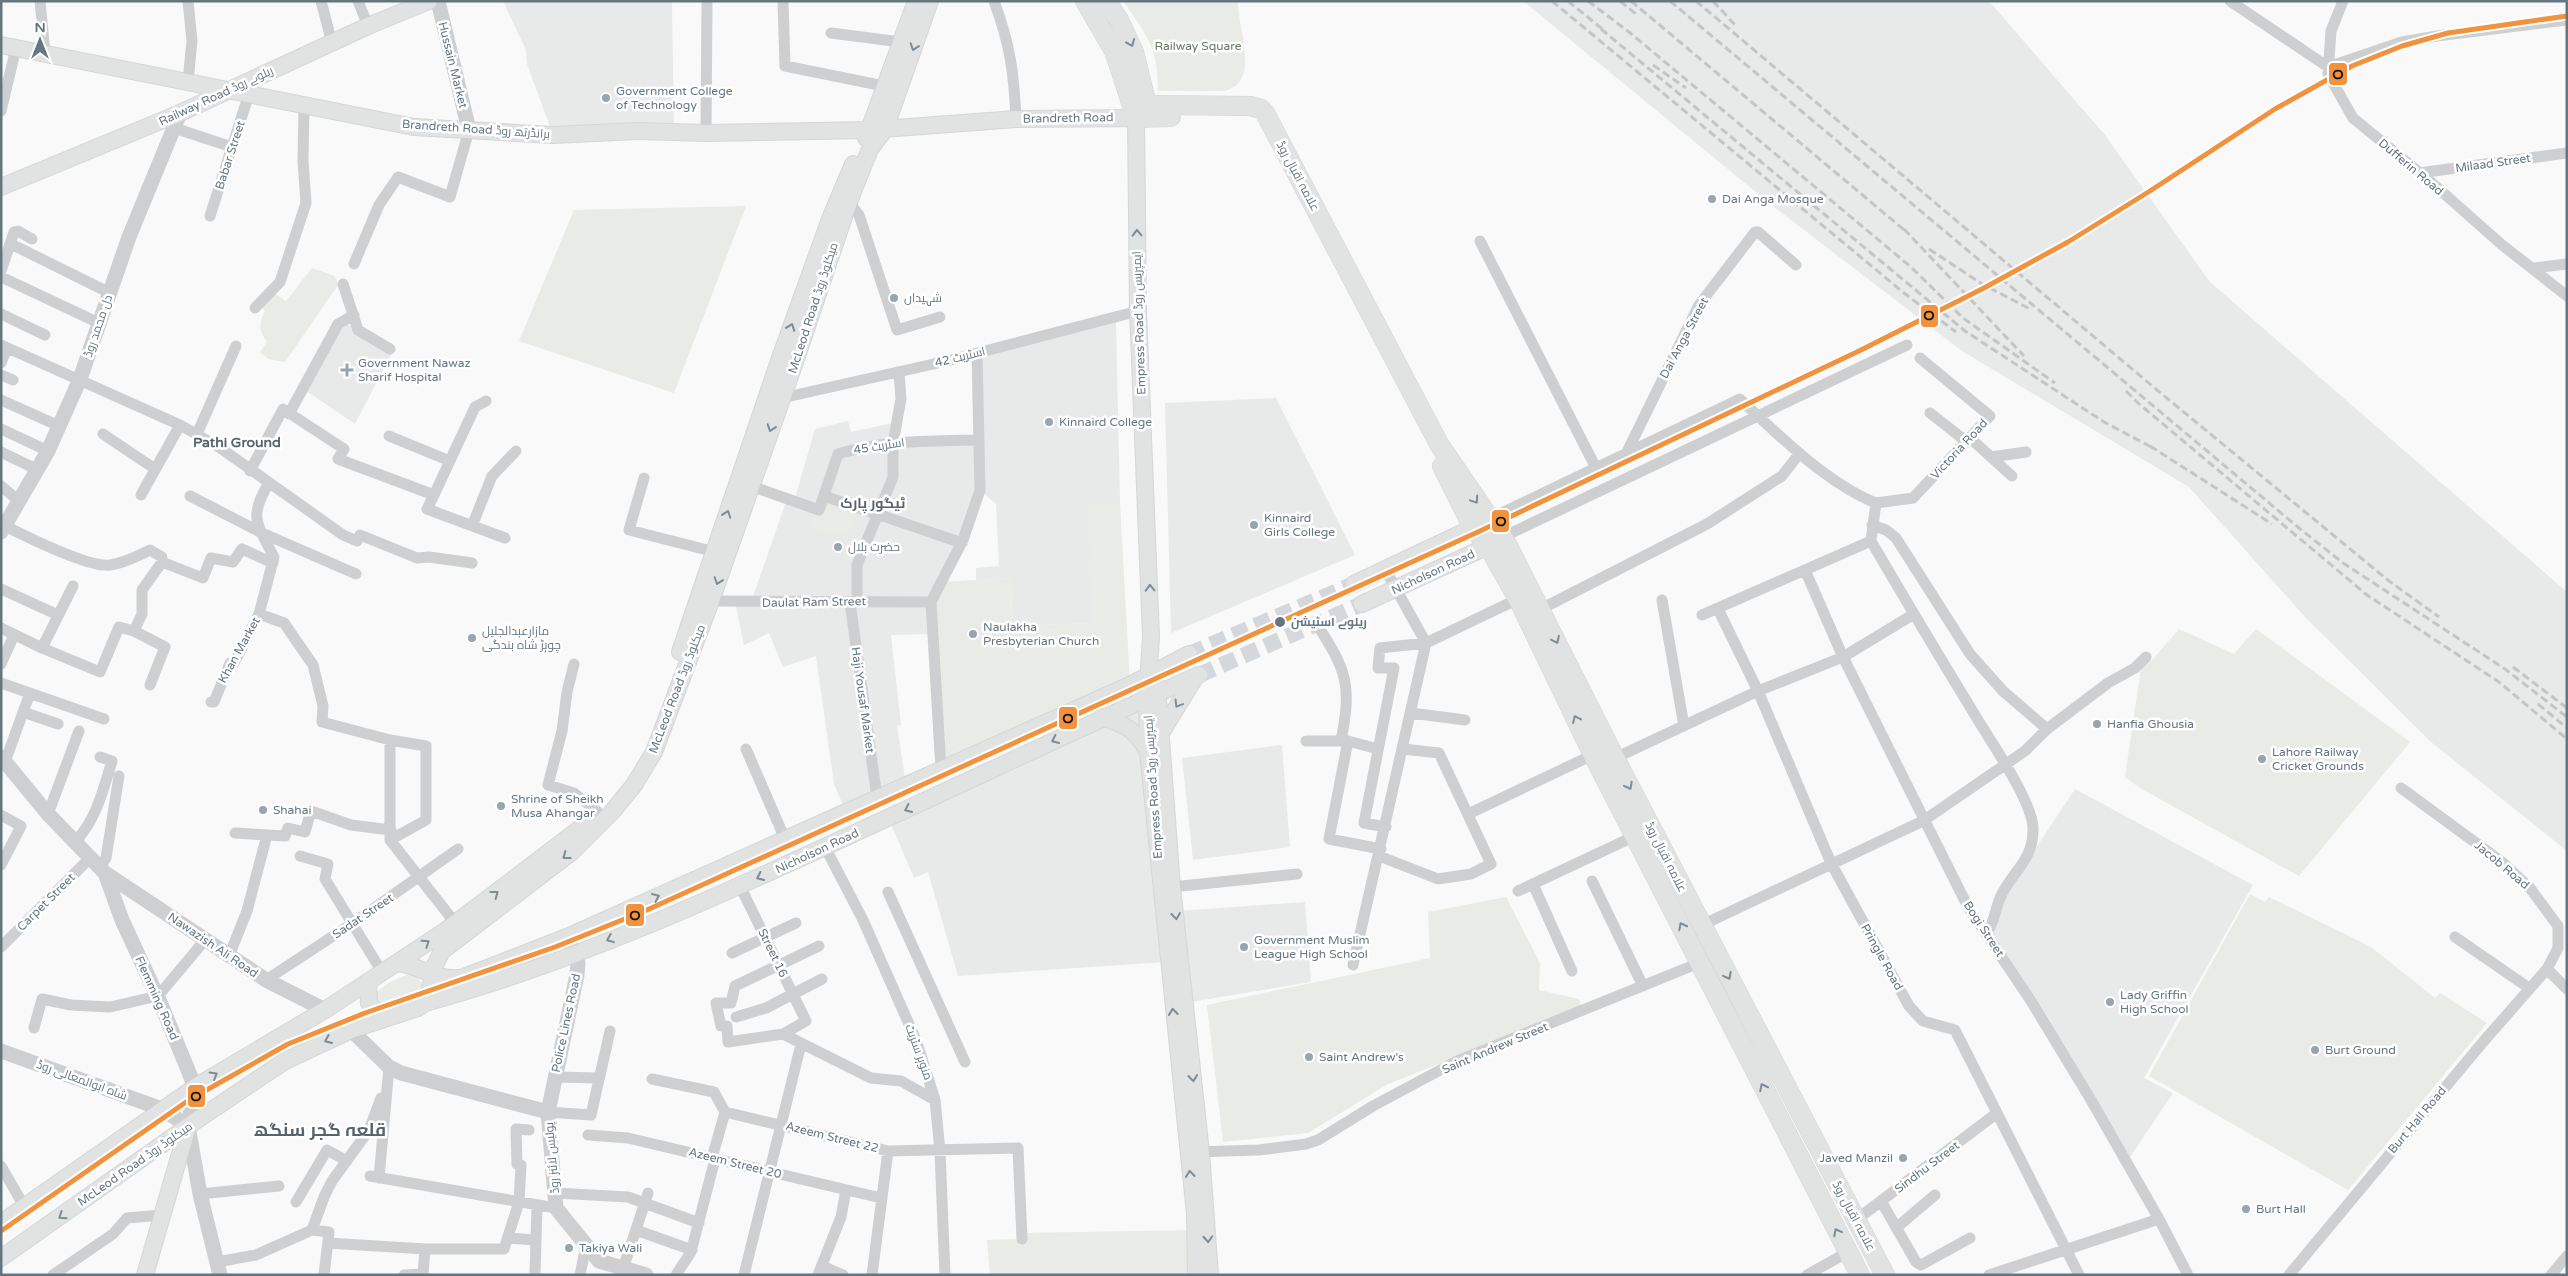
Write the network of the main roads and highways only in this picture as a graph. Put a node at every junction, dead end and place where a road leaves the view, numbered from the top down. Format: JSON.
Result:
{"nodes":[{"id":1,"x":429,"y":1,"type":"edge"},
{"id":2,"x":916,"y":1,"type":"edge"},
{"id":3,"x":930,"y":1,"type":"edge"},
{"id":4,"x":1085,"y":1,"type":"edge"},
{"id":5,"x":1106,"y":1,"type":"edge"},
{"id":6,"x":8,"y":46,"type":"edge"},
{"id":7,"x":228,"y":90,"type":"junction"},
{"id":8,"x":1268,"y":117,"type":"junction"},
{"id":9,"x":1136,"y":118,"type":"junction"},
{"id":10,"x":877,"y":129,"type":"junction"},
{"id":11,"x":1,"y":187,"type":"edge"},
{"id":12,"x":788,"y":360,"type":"junction"},
{"id":13,"x":1481,"y":524,"type":"junction"},
{"id":14,"x":1496,"y":543,"type":"junction"},
{"id":15,"x":1354,"y":584,"type":"tunnel mouth"},
{"id":16,"x":704,"y":601,"type":"junction"},
{"id":17,"x":1362,"y":604,"type":"tunnel mouth"},
{"id":18,"x":1190,"y":654,"type":"tunnel mouth"},
{"id":19,"x":1151,"y":673,"type":"junction"},
{"id":20,"x":1152,"y":695,"type":"junction"},
{"id":21,"x":1102,"y":718,"type":"junction"},
{"id":22,"x":1161,"y":733,"type":"junction"},
{"id":23,"x":1148,"y":752,"type":"junction"},
{"id":24,"x":1606,"y":753,"type":"junction"},
{"id":25,"x":398,"y":963,"type":"junction"},
{"id":26,"x":432,"y":974,"type":"junction"},
{"id":27,"x":368,"y":982,"type":"junction"},
{"id":28,"x":425,"y":1003,"type":"junction"},
{"id":29,"x":382,"y":1020,"type":"junction"},
{"id":30,"x":188,"y":1126,"type":"junction"},
{"id":31,"x":1195,"y":1152,"type":"junction"},
{"id":32,"x":1,"y":1222,"type":"edge"},
{"id":33,"x":1,"y":1258,"type":"edge"},
{"id":34,"x":145,"y":1275,"type":"edge"},
{"id":35,"x":1196,"y":1275,"type":"edge"},
{"id":36,"x":1210,"y":1275,"type":"edge"},
{"id":37,"x":1860,"y":1275,"type":"edge"},
{"id":38,"x":1885,"y":1275,"type":"edge"}],
"edges":[{"from":1,"to":7,"type":"main road","name":"Railway Road ریلوے روڈ"},
{"from":2,"to":10,"type":"main road","name":"McLeod Road میکلوڈ روڈ"},
{"from":3,"to":10,"type":"main road","name":"McLeod Road میکلوڈ روڈ","one_way":true},
{"from":4,"to":9,"type":"main road"},
{"from":5,"to":8,"type":"main road","one_way":true},
{"from":6,"to":7,"type":"main road","name":"Brandreth Road برانڈرتھ روڈ"},
{"from":7,"to":10,"type":"main road","name":"Brandreth Road برانڈرتھ روڈ"},
{"from":7,"to":11,"type":"main road","name":"Railway Road ریلوے روڈ"},
{"from":8,"to":9,"type":"main road","name":"Brandreth Road"},
{"from":8,"to":13,"type":"main road","name":"علامہ اقبال روڈ"},
{"from":9,"to":10,"type":"main road","name":"Brandreth Road"},
{"from":19,"to":9,"type":"main road","name":"Empress Road ایمپریس روڈ","one_way":true},
{"from":10,"to":12,"type":"main road","name":"McLeod Road میکلوڈ روڈ"},
{"from":12,"to":10,"type":"main road","name":"McLeod Road میکلوڈ روڈ","one_way":true},
{"from":16,"to":12,"type":"main road","name":"McLeod Road میکلوڈ روڈ","one_way":true},
{"from":12,"to":16,"type":"main road","name":"McLeod Road میکلوڈ روڈ","one_way":true},
{"from":13,"to":14,"type":"main road","name":"علامہ اقبال روڈ"},
{"from":13,"to":15,"type":"main road","name":"Nicholson Road"},
{"from":14,"to":17,"type":"main road","name":"Nicholson Road"},
{"from":24,"to":14,"type":"main road","name":"علامہ اقبال روڈ","one_way":true},
{"from":14,"to":24,"type":"main road","name":"علامہ اقبال روڈ","one_way":true},
{"from":25,"to":16,"type":"main road","name":"McLeod Road میکلوڈ روڈ","one_way":true},
{"from":16,"to":26,"type":"main road","name":"McLeod Road میکلوڈ روڈ","one_way":true},
{"from":18,"to":19,"type":"main road","name":"Nicholson Road"},
{"from":19,"to":20,"type":"main road","name":"Empress Road ایمپریس روڈ"},
{"from":26,"to":19,"type":"main road","name":"Nicholson Road","one_way":true},
{"from":20,"to":21,"type":"main road","name":"Nicholson Road"},
{"from":20,"to":22,"type":"main road","name":"Empress Road ایمپریس روڈ"},
{"from":20,"to":22,"type":"main road","name":"Nicholson Road","one_way":true},
{"from":20,"to":23,"type":"main road","name":"Empress Road ایمپریس روڈ"},
{"from":21,"to":23,"type":"main road"},
{"from":21,"to":28,"type":"main road","name":"Nicholson Road","one_way":true},
{"from":22,"to":31,"type":"main road","name":"Empress Road ایمپریس روڈ","one_way":true},
{"from":31,"to":23,"type":"main road","name":"Empress Road ایمپریس روڈ","one_way":true},
{"from":37,"to":24,"type":"main road","name":"علامہ اقبال روڈ","one_way":true},
{"from":24,"to":38,"type":"main road","name":"علامہ اقبال روڈ","one_way":true},
{"from":25,"to":26,"type":"main road"},
{"from":25,"to":27,"type":"main road","name":"McLeod Road میکلوڈ روڈ"},
{"from":26,"to":28,"type":"main road","name":"McLeod Road میکلوڈ روڈ"},
{"from":27,"to":29,"type":"main road"},
{"from":32,"to":27,"type":"main road","name":"McLeod Road میکلوڈ روڈ","one_way":true},
{"from":28,"to":29,"type":"main road","name":"McLeod Road میکلوڈ روڈ"},
{"from":29,"to":30,"type":"main road","name":"McLeod Road میکلوڈ روڈ","one_way":true},
{"from":30,"to":33,"type":"main road","name":"McLeod Road میکلوڈ روڈ","one_way":true},
{"from":30,"to":34,"type":"main road"},
{"from":35,"to":31,"type":"main road","name":"Empress Road ایمپریس روڈ","one_way":true},
{"from":31,"to":36,"type":"main road","name":"Empress Road ایمپریس روڈ","one_way":true}]}
